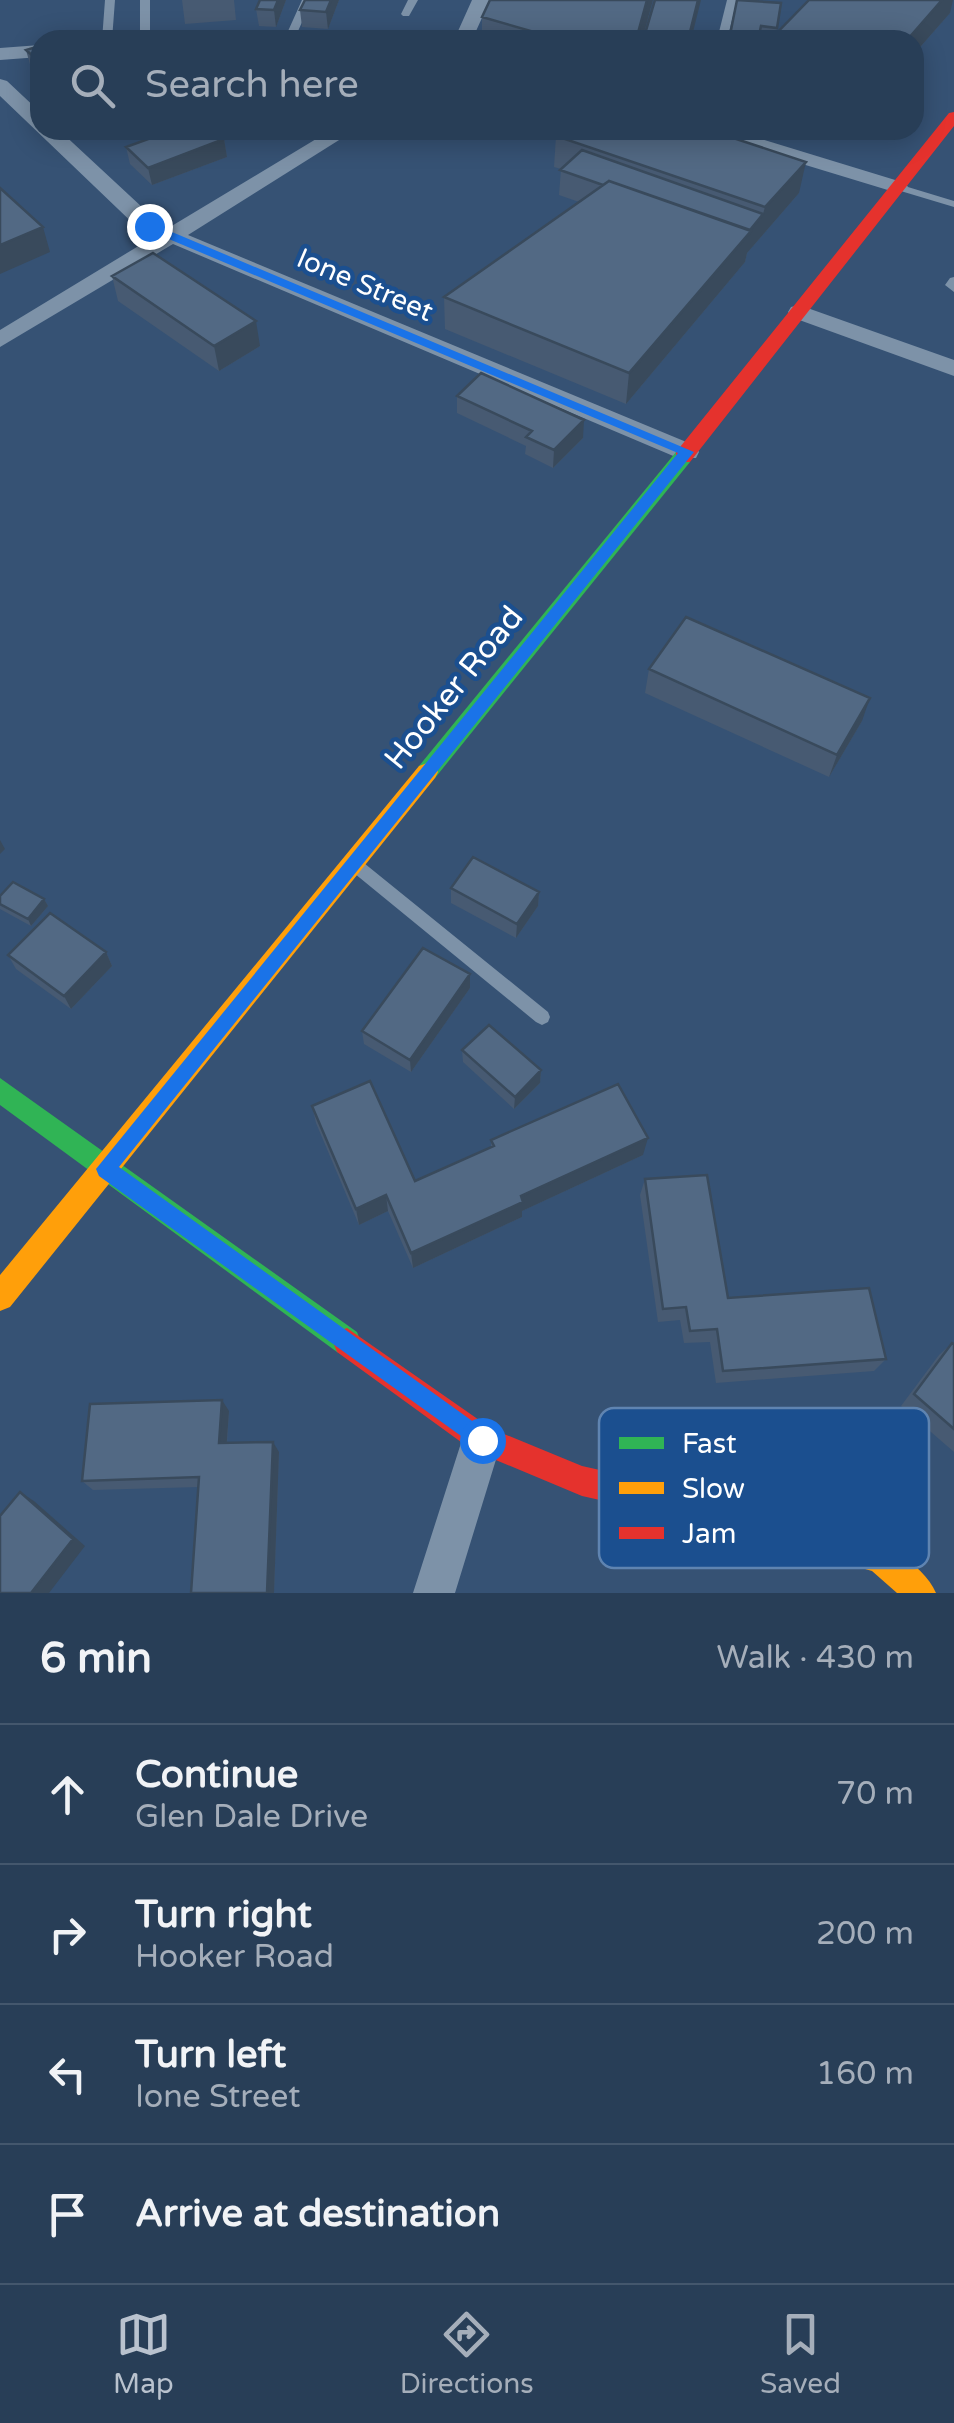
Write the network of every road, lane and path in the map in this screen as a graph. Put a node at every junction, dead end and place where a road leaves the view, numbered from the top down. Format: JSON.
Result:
{"nodes":[{"id":1,"x":110,"y":0,"type":"edge"},
{"id":2,"x":146,"y":0,"type":"edge"},
{"id":3,"x":307,"y":0,"type":"edge"},
{"id":4,"x":414,"y":0,"type":"edge"},
{"id":5,"x":480,"y":0,"type":"edge"},
{"id":6,"x":732,"y":0,"type":"edge"},
{"id":7,"x":406,"y":14,"type":"dead end"},
{"id":8,"x":108,"y":30,"type":"edge"},
{"id":9,"x":145,"y":30,"type":"edge"},
{"id":10,"x":293,"y":30,"type":"edge"},
{"id":11,"x":467,"y":30,"type":"edge"},
{"id":12,"x":724,"y":30,"type":"edge"},
{"id":13,"x":30,"y":52,"type":"edge"},
{"id":14,"x":0,"y":54,"type":"edge"},
{"id":15,"x":0,"y":85,"type":"edge"},
{"id":16,"x":30,"y":114,"type":"edge"},
{"id":17,"x":954,"y":116,"type":"edge"},
{"id":18,"x":59,"y":140,"type":"edge"},
{"id":19,"x":328,"y":140,"type":"edge"},
{"id":20,"x":745,"y":140,"type":"edge"},
{"id":21,"x":898,"y":187,"type":"junction"},
{"id":22,"x":954,"y":204,"type":"edge"},
{"id":23,"x":170,"y":236,"type":"junction"},
{"id":24,"x":954,"y":280,"type":"edge"},
{"id":25,"x":954,"y":289,"type":"edge"},
{"id":26,"x":799,"y":312,"type":"junction"},
{"id":27,"x":0,"y":340,"type":"edge"},
{"id":28,"x":954,"y":368,"type":"edge"},
{"id":29,"x":687,"y":452,"type":"junction"},
{"id":30,"x":354,"y":864,"type":"junction"},
{"id":31,"x":542,"y":1017,"type":"dead end"},
{"id":32,"x":0,"y":1090,"type":"edge"},
{"id":33,"x":106,"y":1169,"type":"junction"},
{"id":34,"x":0,"y":1296,"type":"edge"},
{"id":35,"x":482,"y":1440,"type":"junction"},
{"id":36,"x":599,"y":1486,"type":"edge"},
{"id":37,"x":893,"y":1568,"type":"edge"},
{"id":38,"x":434,"y":1593,"type":"edge"},
{"id":39,"x":920,"y":1593,"type":"edge"}],
"edges":[{"from":1,"to":8,"type":"lane"},
{"from":2,"to":9,"type":"lane"},
{"from":3,"to":10,"type":"lane"},
{"from":4,"to":7,"type":"lane"},
{"from":5,"to":11,"type":"street"},
{"from":6,"to":12,"type":"lane"},
{"from":13,"to":14,"type":"street"},
{"from":15,"to":16,"type":"street"},
{"from":17,"to":21,"type":"main road","name":"Hooker Road"},
{"from":18,"to":23,"type":"street","name":"Ione Street"},
{"from":19,"to":23,"type":"street"},
{"from":20,"to":21,"type":"street"},
{"from":21,"to":22,"type":"lane"},
{"from":21,"to":26,"type":"main road","name":"Hooker Road"},
{"from":23,"to":27,"type":"street"},
{"from":23,"to":29,"type":"street","name":"Ione Street"},
{"from":24,"to":25,"type":"lane"},
{"from":26,"to":28,"type":"street"},
{"from":26,"to":29,"type":"main road","name":"Hooker Road"},
{"from":29,"to":30,"type":"main road","name":"Hooker Road"},
{"from":30,"to":31,"type":"lane"},
{"from":30,"to":33,"type":"main road","name":"Hooker Road"},
{"from":32,"to":33,"type":"main road"},
{"from":33,"to":34,"type":"main road","name":"Hooker Road"},
{"from":33,"to":35,"type":"main road"},
{"from":35,"to":36,"type":"main road"},
{"from":35,"to":38,"type":"street"},
{"from":37,"to":39,"type":"main road"}]}
